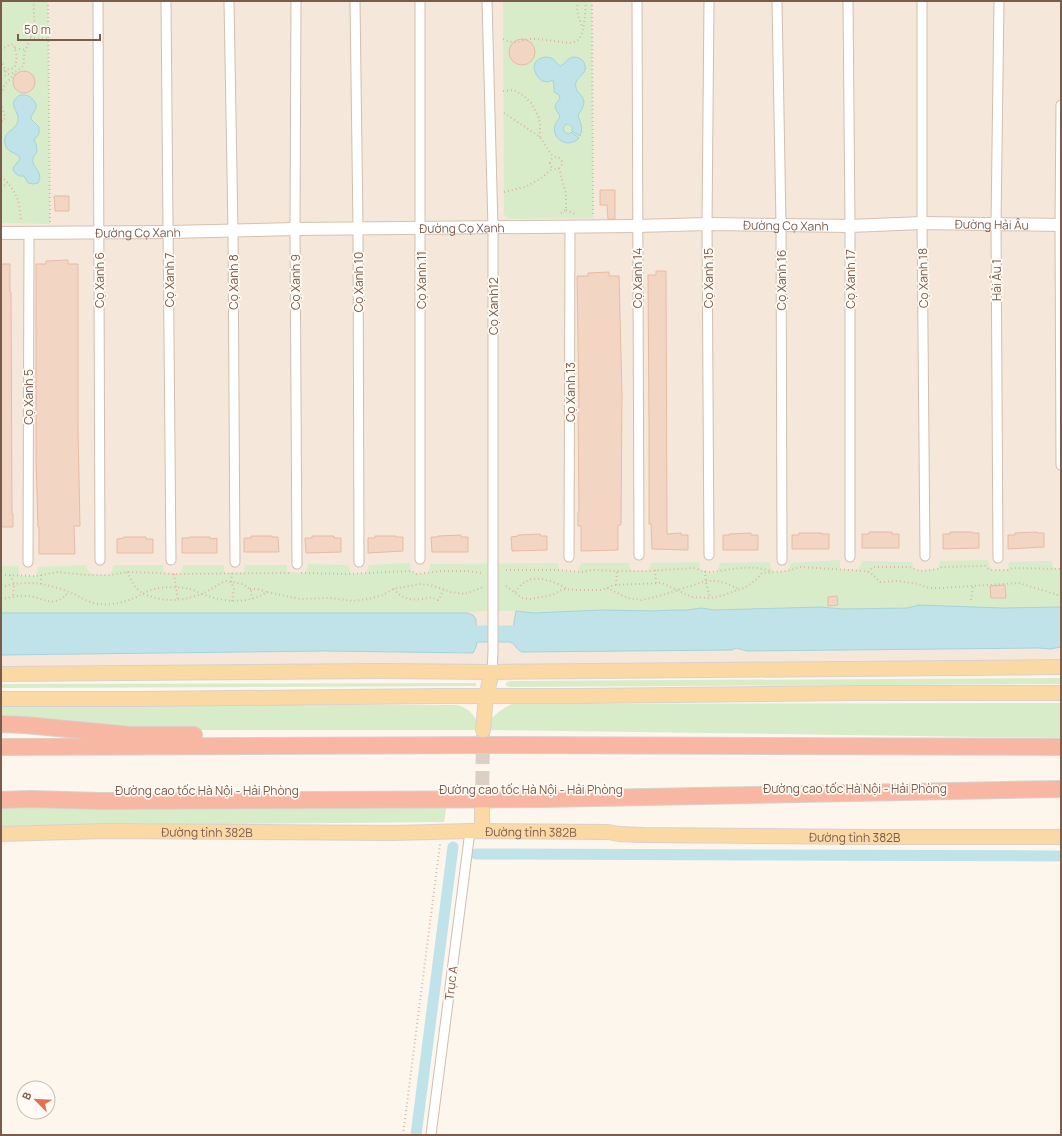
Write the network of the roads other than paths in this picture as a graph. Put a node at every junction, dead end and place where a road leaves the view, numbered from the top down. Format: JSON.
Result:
{"nodes":[{"id":1,"x":98,"y":1,"type":"edge"},
{"id":2,"x":166,"y":1,"type":"edge"},
{"id":3,"x":229,"y":1,"type":"edge"},
{"id":4,"x":296,"y":1,"type":"edge"},
{"id":5,"x":355,"y":1,"type":"edge"},
{"id":6,"x":420,"y":1,"type":"edge"},
{"id":7,"x":488,"y":1,"type":"edge"},
{"id":8,"x":637,"y":1,"type":"edge"},
{"id":9,"x":709,"y":1,"type":"edge"},
{"id":10,"x":777,"y":1,"type":"edge"},
{"id":11,"x":848,"y":1,"type":"edge"},
{"id":12,"x":922,"y":1,"type":"edge"},
{"id":13,"x":999,"y":1,"type":"edge"},
{"id":14,"x":1061,"y":105,"type":"edge"},
{"id":15,"x":574,"y":223,"type":"junction"},
{"id":16,"x":922,"y":223,"type":"junction"},
{"id":17,"x":996,"y":223,"type":"junction"},
{"id":18,"x":707,"y":224,"type":"junction"},
{"id":19,"x":1061,"y":225,"type":"edge"},
{"id":20,"x":637,"y":226,"type":"junction"},
{"id":21,"x":781,"y":226,"type":"junction"},
{"id":22,"x":850,"y":226,"type":"junction"},
{"id":23,"x":25,"y":228,"type":"junction"},
{"id":24,"x":421,"y":228,"type":"junction"},
{"id":25,"x":493,"y":228,"type":"junction"},
{"id":26,"x":358,"y":229,"type":"junction"},
{"id":27,"x":233,"y":230,"type":"junction"},
{"id":28,"x":295,"y":230,"type":"junction"},
{"id":29,"x":99,"y":232,"type":"junction"},
{"id":30,"x":169,"y":232,"type":"junction"},
{"id":31,"x":1,"y":233,"type":"edge"},
{"id":32,"x":1061,"y":465,"type":"edge"},
{"id":33,"x":639,"y":555,"type":"dead end"},
{"id":34,"x":709,"y":555,"type":"dead end"},
{"id":35,"x":925,"y":556,"type":"dead end"},
{"id":36,"x":569,"y":557,"type":"dead end"},
{"id":37,"x":850,"y":557,"type":"dead end"},
{"id":38,"x":998,"y":558,"type":"dead end"},
{"id":39,"x":420,"y":559,"type":"dead end"},
{"id":40,"x":100,"y":560,"type":"dead end"},
{"id":41,"x":171,"y":560,"type":"dead end"},
{"id":42,"x":782,"y":560,"type":"dead end"},
{"id":43,"x":28,"y":562,"type":"dead end"},
{"id":44,"x":235,"y":562,"type":"dead end"},
{"id":45,"x":359,"y":562,"type":"dead end"},
{"id":46,"x":296,"y":570,"type":"road end"},
{"id":47,"x":1061,"y":667,"type":"edge"},
{"id":48,"x":492,"y":672,"type":"junction"},
{"id":49,"x":1,"y":674,"type":"edge"},
{"id":50,"x":1061,"y":693,"type":"edge"},
{"id":51,"x":486,"y":696,"type":"junction"},
{"id":52,"x":1,"y":699,"type":"edge"},
{"id":53,"x":1,"y":724,"type":"edge"},
{"id":54,"x":483,"y":730,"type":"tunnel mouth"},
{"id":55,"x":1,"y":747,"type":"edge"},
{"id":56,"x":1043,"y":747,"type":"junction"},
{"id":57,"x":1061,"y":747,"type":"edge"},
{"id":58,"x":1061,"y":788,"type":"edge"},
{"id":59,"x":1,"y":791,"type":"edge"},
{"id":60,"x":1,"y":800,"type":"edge"},
{"id":61,"x":482,"y":806,"type":"tunnel mouth"},
{"id":62,"x":476,"y":831,"type":"junction"},
{"id":63,"x":1,"y":834,"type":"edge"},
{"id":64,"x":1061,"y":837,"type":"edge"},
{"id":65,"x":431,"y":1135,"type":"edge"}],
"edges":[{"from":1,"to":29,"type":"street","name":"Cọ Xanh 6"},
{"from":2,"to":30,"type":"street","name":"Cọ Xanh 7"},
{"from":3,"to":27,"type":"street","name":"Cọ Xanh 8"},
{"from":4,"to":28,"type":"street","name":"Cọ Xanh 9"},
{"from":5,"to":26,"type":"street","name":"Cọ Xanh 10"},
{"from":6,"to":24,"type":"street","name":"Cọ Xanh 11"},
{"from":7,"to":25,"type":"street","name":"Cọ Xanh12"},
{"from":8,"to":20,"type":"street","name":"Cọ Xanh 14"},
{"from":9,"to":18,"type":"street","name":"Cọ Xanh 15"},
{"from":10,"to":21,"type":"street","name":"Cọ Xanh 16"},
{"from":11,"to":22,"type":"street","name":"Cọ Xanh 17"},
{"from":12,"to":16,"type":"street","name":"Cọ Xanh 18"},
{"from":13,"to":17,"type":"street","name":"Hải Âu 1"},
{"from":14,"to":19,"type":"street"},
{"from":15,"to":20,"type":"street","name":"Đường Cọ Xanh"},
{"from":15,"to":25,"type":"street","name":"Đường Cọ Xanh"},
{"from":15,"to":36,"type":"street","name":"Cọ Xanh 13"},
{"from":16,"to":17,"type":"street","name":"Đường Hải Âu"},
{"from":16,"to":22,"type":"street","name":"Đường Cọ Xanh"},
{"from":16,"to":35,"type":"street","name":"Cọ Xanh 18"},
{"from":17,"to":19,"type":"street","name":"Đường Hải Âu"},
{"from":17,"to":38,"type":"street","name":"Hải Âu 1"},
{"from":18,"to":20,"type":"street","name":"Đường Cọ Xanh"},
{"from":18,"to":21,"type":"street","name":"Đường Cọ Xanh"},
{"from":18,"to":34,"type":"street","name":"Cọ Xanh 15"},
{"from":19,"to":32,"type":"street"},
{"from":20,"to":33,"type":"street","name":"Cọ Xanh 14"},
{"from":21,"to":22,"type":"street","name":"Đường Cọ Xanh"},
{"from":21,"to":42,"type":"street","name":"Cọ Xanh 16"},
{"from":22,"to":37,"type":"street","name":"Cọ Xanh 17"},
{"from":23,"to":29,"type":"street","name":"Đường Cọ Xanh"},
{"from":23,"to":31,"type":"street","name":"Đường Cọ Xanh"},
{"from":23,"to":43,"type":"street","name":"Cọ Xanh 5"},
{"from":24,"to":25,"type":"street","name":"Đường Cọ Xanh"},
{"from":24,"to":26,"type":"street","name":"Đường Cọ Xanh"},
{"from":24,"to":39,"type":"street","name":"Cọ Xanh 11"},
{"from":25,"to":48,"type":"street","name":"Cọ Xanh12"},
{"from":26,"to":28,"type":"street","name":"Đường Cọ Xanh"},
{"from":26,"to":45,"type":"street","name":"Cọ Xanh 10"},
{"from":27,"to":28,"type":"street","name":"Đường Cọ Xanh"},
{"from":27,"to":30,"type":"street","name":"Đường Cọ Xanh"},
{"from":27,"to":44,"type":"street","name":"Cọ Xanh 8"},
{"from":28,"to":46,"type":"street","name":"Cọ Xanh 9"},
{"from":29,"to":30,"type":"street","name":"Đường Cọ Xanh"},
{"from":29,"to":40,"type":"street","name":"Cọ Xanh 6"},
{"from":30,"to":41,"type":"street","name":"Cọ Xanh 7"},
{"from":47,"to":48,"type":"main road"},
{"from":48,"to":49,"type":"main road"},
{"from":48,"to":51,"type":"main road"},
{"from":50,"to":51,"type":"main road"},
{"from":51,"to":52,"type":"main road"},
{"from":51,"to":54,"type":"main road"},
{"from":53,"to":56,"type":"highway"},
{"from":55,"to":56,"type":"highway"},
{"from":56,"to":57,"type":"highway"},
{"from":58,"to":59,"type":"highway","name":"Đường cao tốc Hà Nội - Hải Phòng"},
{"from":58,"to":60,"type":"highway"},
{"from":61,"to":62,"type":"main road"},
{"from":62,"to":63,"type":"main road","name":"Đường tỉnh 382B"},
{"from":62,"to":64,"type":"main road","name":"Đường tỉnh 382B"},
{"from":62,"to":65,"type":"street","name":"Trục A"}]}
